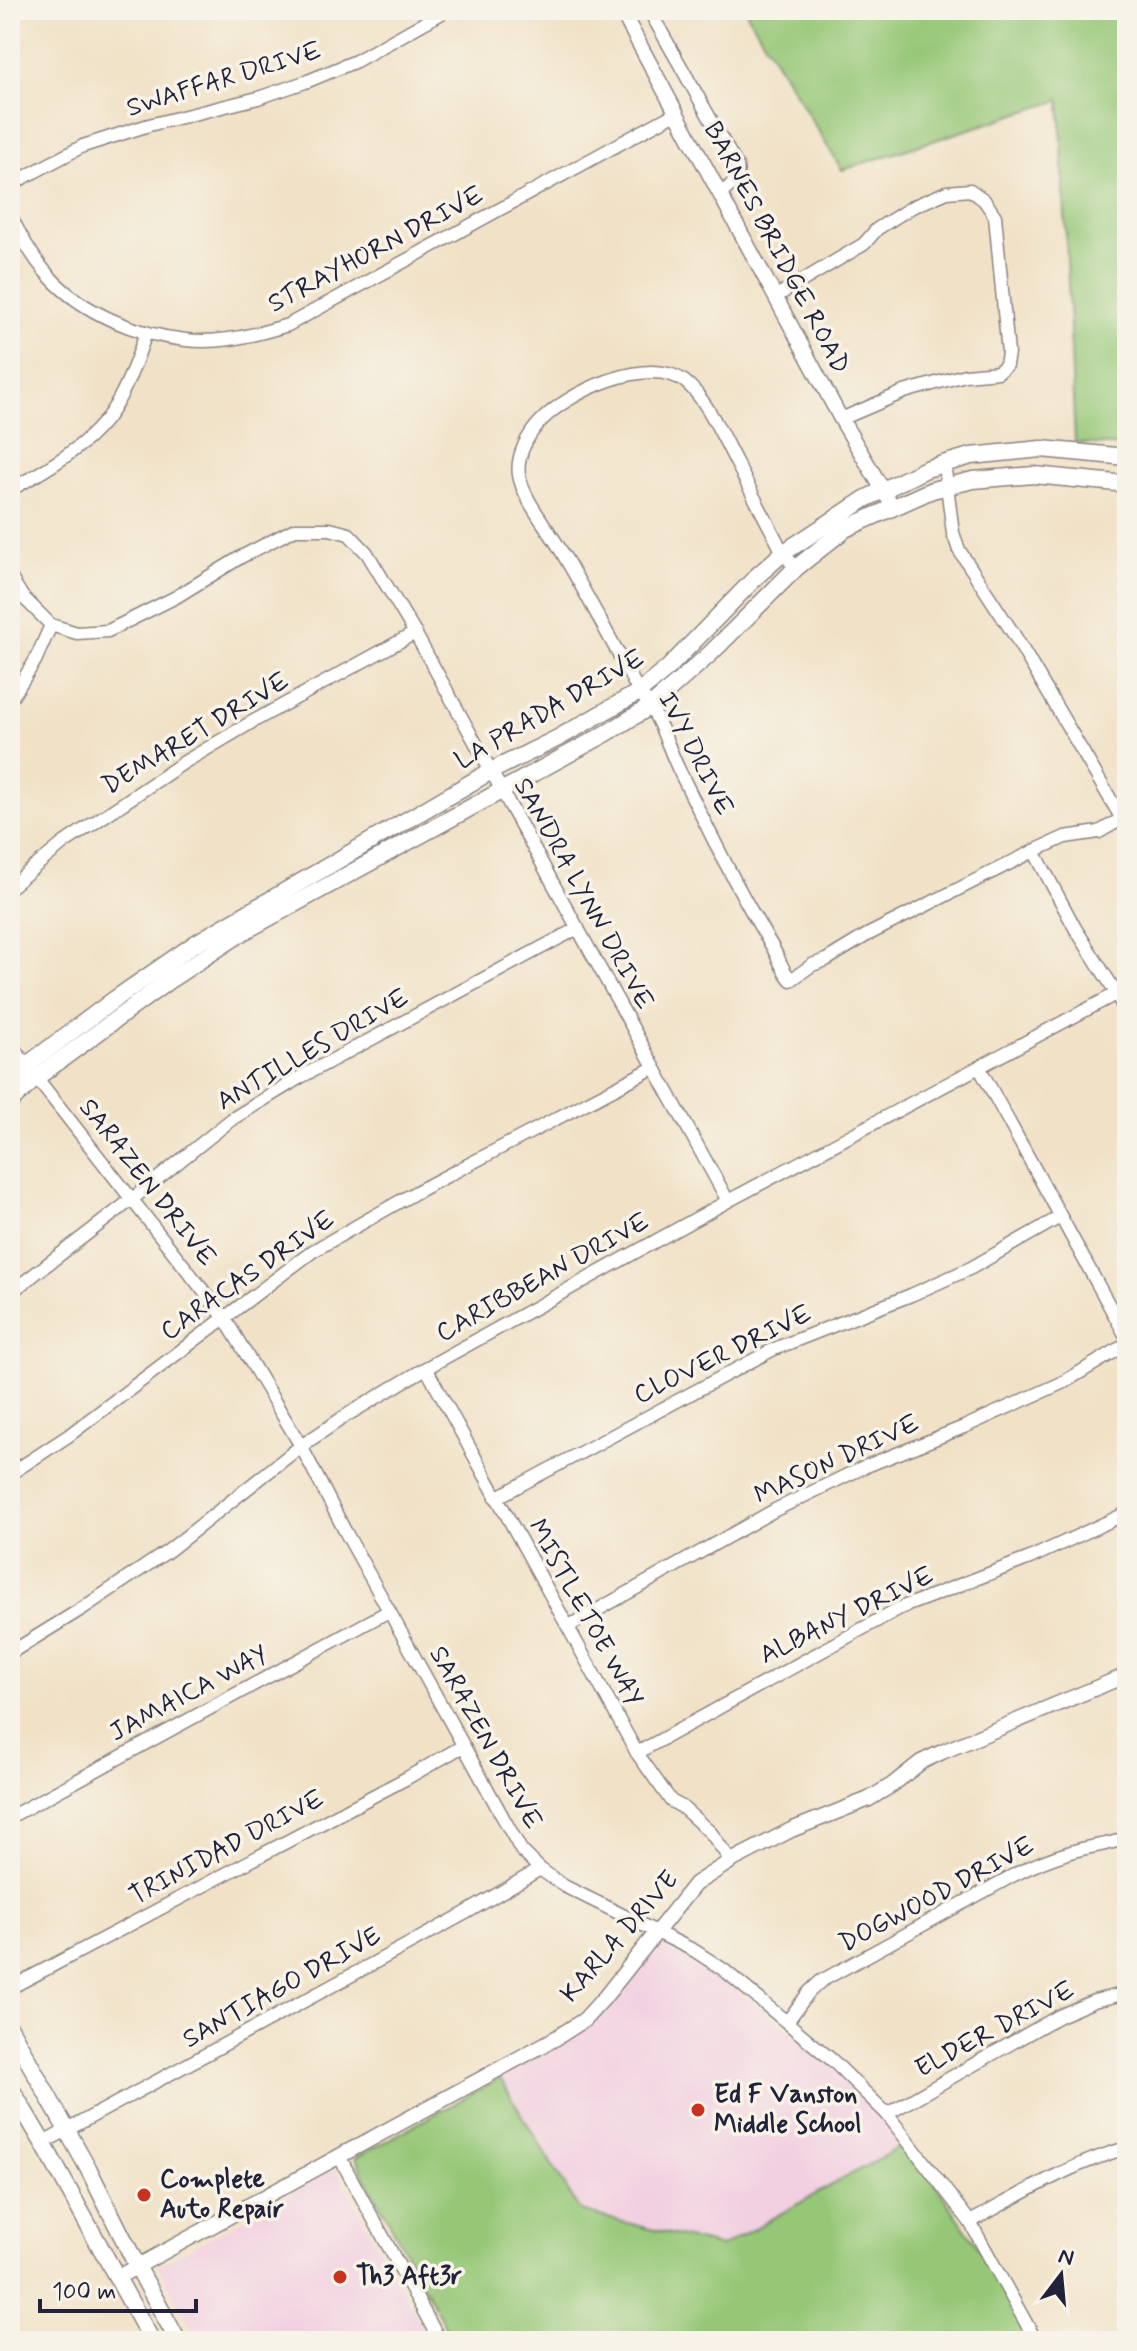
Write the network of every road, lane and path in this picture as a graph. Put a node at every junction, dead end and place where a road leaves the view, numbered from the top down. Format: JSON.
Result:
{"nodes":[{"id":1,"x":447,"y":10,"type":"edge"},
{"id":2,"x":621,"y":10,"type":"edge"},
{"id":3,"x":649,"y":10,"type":"edge"},
{"id":4,"x":676,"y":113,"type":"junction"},
{"id":5,"x":10,"y":185,"type":"edge"},
{"id":6,"x":720,"y":194,"type":"junction"},
{"id":7,"x":10,"y":215,"type":"edge"},
{"id":8,"x":775,"y":297,"type":"junction"},
{"id":9,"x":146,"y":332,"type":"junction"},
{"id":10,"x":841,"y":419,"type":"junction"},
{"id":11,"x":1127,"y":457,"type":"edge"},
{"id":12,"x":944,"y":462,"type":"junction"},
{"id":13,"x":1126,"y":484,"type":"edge"},
{"id":14,"x":947,"y":486,"type":"junction"},
{"id":15,"x":10,"y":490,"type":"edge"},
{"id":16,"x":883,"y":490,"type":"junction"},
{"id":17,"x":893,"y":507,"type":"junction"},
{"id":18,"x":1127,"y":513,"type":"edge"},
{"id":19,"x":783,"y":553,"type":"junction"},
{"id":20,"x":796,"y":568,"type":"junction"},
{"id":21,"x":10,"y":577,"type":"edge"},
{"id":22,"x":51,"y":625,"type":"junction"},
{"id":23,"x":415,"y":633,"type":"junction"},
{"id":24,"x":700,"y":637,"type":"junction"},
{"id":25,"x":711,"y":653,"type":"junction"},
{"id":26,"x":639,"y":692,"type":"junction"},
{"id":27,"x":10,"y":700,"type":"edge"},
{"id":28,"x":651,"y":706,"type":"junction"},
{"id":29,"x":491,"y":771,"type":"junction"},
{"id":30,"x":501,"y":790,"type":"junction"},
{"id":31,"x":1124,"y":817,"type":"edge"},
{"id":32,"x":1034,"y":851,"type":"junction"},
{"id":33,"x":10,"y":887,"type":"edge"},
{"id":34,"x":578,"y":928,"type":"junction"},
{"id":35,"x":1122,"y":991,"type":"edge"},
{"id":36,"x":1127,"y":1016,"type":"edge"},
{"id":37,"x":10,"y":1044,"type":"edge"},
{"id":38,"x":979,"y":1067,"type":"junction"},
{"id":39,"x":653,"y":1068,"type":"junction"},
{"id":40,"x":32,"y":1072,"type":"junction"},
{"id":41,"x":10,"y":1082,"type":"edge"},
{"id":42,"x":10,"y":1102,"type":"edge"},
{"id":43,"x":131,"y":1200,"type":"junction"},
{"id":44,"x":728,"y":1201,"type":"junction"},
{"id":45,"x":1060,"y":1217,"type":"junction"},
{"id":46,"x":10,"y":1293,"type":"edge"},
{"id":47,"x":224,"y":1317,"type":"junction"},
{"id":48,"x":1127,"y":1341,"type":"edge"},
{"id":49,"x":426,"y":1368,"type":"junction"},
{"id":50,"x":301,"y":1446,"type":"junction"},
{"id":51,"x":10,"y":1474,"type":"edge"},
{"id":52,"x":496,"y":1498,"type":"junction"},
{"id":53,"x":1127,"y":1513,"type":"edge"},
{"id":54,"x":389,"y":1611,"type":"junction"},
{"id":55,"x":569,"y":1626,"type":"junction"},
{"id":56,"x":10,"y":1653,"type":"edge"},
{"id":57,"x":1127,"y":1675,"type":"edge"},
{"id":58,"x":463,"y":1746,"type":"junction"},
{"id":59,"x":637,"y":1753,"type":"junction"},
{"id":60,"x":10,"y":1817,"type":"edge"},
{"id":61,"x":1127,"y":1838,"type":"edge"},
{"id":62,"x":731,"y":1861,"type":"junction"},
{"id":63,"x":540,"y":1869,"type":"junction"},
{"id":64,"x":656,"y":1932,"type":"junction"},
{"id":65,"x":10,"y":1988,"type":"edge"},
{"id":66,"x":1127,"y":1993,"type":"edge"},
{"id":67,"x":787,"y":2022,"type":"junction"},
{"id":68,"x":10,"y":2028,"type":"edge"},
{"id":69,"x":10,"y":2087,"type":"edge"},
{"id":70,"x":887,"y":2114,"type":"junction"},
{"id":71,"x":66,"y":2130,"type":"junction"},
{"id":72,"x":43,"y":2143,"type":"junction"},
{"id":73,"x":1127,"y":2148,"type":"edge"},
{"id":74,"x":339,"y":2156,"type":"junction"},
{"id":75,"x":970,"y":2222,"type":"junction"},
{"id":76,"x":137,"y":2266,"type":"junction"},
{"id":77,"x":116,"y":2278,"type":"junction"},
{"id":78,"x":152,"y":2341,"type":"edge"},
{"id":79,"x":178,"y":2341,"type":"edge"},
{"id":80,"x":440,"y":2341,"type":"edge"},
{"id":81,"x":1036,"y":2341,"type":"edge"}],
"edges":[{"from":1,"to":5,"type":"street","name":"SWAFFAR DRIVE"},
{"from":2,"to":4,"type":"street","name":"BARNES BRIDGE ROAD"},
{"from":3,"to":6,"type":"street"},
{"from":4,"to":6,"type":"street","name":"BARNES BRIDGE ROAD"},
{"from":4,"to":9,"type":"street","name":"STRAYHORN DRIVE"},
{"from":6,"to":8,"type":"street","name":"BARNES BRIDGE ROAD"},
{"from":7,"to":9,"type":"street","name":"STRAYHORN DRIVE"},
{"from":8,"to":10,"type":"street","name":"BARNES BRIDGE ROAD"},
{"from":8,"to":10,"type":"street"},
{"from":9,"to":15,"type":"street"},
{"from":10,"to":16,"type":"street","name":"BARNES BRIDGE ROAD"},
{"from":11,"to":12,"type":"main road","name":"LA PRADA DRIVE"},
{"from":12,"to":14,"type":"street"},
{"from":12,"to":16,"type":"main road","name":"LA PRADA DRIVE"},
{"from":13,"to":14,"type":"main road","name":"LA PRADA DRIVE"},
{"from":13,"to":18,"type":"street"},
{"from":14,"to":17,"type":"main road","name":"LA PRADA DRIVE"},
{"from":14,"to":31,"type":"street"},
{"from":16,"to":17,"type":"street","name":"BARNES BRIDGE ROAD"},
{"from":16,"to":19,"type":"main road","name":"LA PRADA DRIVE"},
{"from":17,"to":20,"type":"main road","name":"LA PRADA DRIVE"},
{"from":19,"to":20,"type":"street","name":"IVY DRIVE"},
{"from":19,"to":24,"type":"main road","name":"LA PRADA DRIVE"},
{"from":19,"to":26,"type":"street","name":"IVY DRIVE"},
{"from":20,"to":25,"type":"main road","name":"LA PRADA DRIVE"},
{"from":21,"to":22,"type":"street"},
{"from":22,"to":23,"type":"street","name":"SANDRA LYNN DRIVE"},
{"from":22,"to":27,"type":"street"},
{"from":23,"to":29,"type":"street","name":"SANDRA LYNN DRIVE"},
{"from":23,"to":33,"type":"street","name":"DEMARET DRIVE"},
{"from":24,"to":25,"type":"main road"},
{"from":24,"to":26,"type":"main road","name":"LA PRADA DRIVE"},
{"from":25,"to":28,"type":"main road","name":"LA PRADA DRIVE"},
{"from":26,"to":28,"type":"street","name":"IVY DRIVE"},
{"from":26,"to":29,"type":"main road","name":"LA PRADA DRIVE"},
{"from":28,"to":30,"type":"main road","name":"LA PRADA DRIVE"},
{"from":28,"to":32,"type":"street","name":"IVY DRIVE"},
{"from":29,"to":30,"type":"street","name":"SANDRA LYNN DRIVE"},
{"from":29,"to":40,"type":"main road","name":"LA PRADA DRIVE"},
{"from":30,"to":34,"type":"street","name":"SANDRA LYNN DRIVE"},
{"from":30,"to":40,"type":"main road","name":"LA PRADA DRIVE"},
{"from":31,"to":32,"type":"street","name":"IVY DRIVE"},
{"from":32,"to":35,"type":"street"},
{"from":34,"to":39,"type":"street","name":"SANDRA LYNN DRIVE"},
{"from":34,"to":43,"type":"street","name":"ANTILLES DRIVE"},
{"from":35,"to":36,"type":"street"},
{"from":35,"to":38,"type":"street","name":"CARIBBEAN DRIVE"},
{"from":37,"to":40,"type":"street","name":"SARAZEN DRIVE"},
{"from":38,"to":44,"type":"street","name":"CARIBBEAN DRIVE"},
{"from":38,"to":45,"type":"street"},
{"from":39,"to":44,"type":"street","name":"SANDRA LYNN DRIVE"},
{"from":39,"to":47,"type":"street","name":"CARACAS DRIVE"},
{"from":40,"to":41,"type":"main road","name":"LA PRADA DRIVE"},
{"from":40,"to":42,"type":"main road","name":"LA PRADA DRIVE"},
{"from":40,"to":43,"type":"street","name":"SARAZEN DRIVE"},
{"from":43,"to":46,"type":"street","name":"ANTILLES DRIVE"},
{"from":43,"to":47,"type":"street","name":"SARAZEN DRIVE"},
{"from":44,"to":49,"type":"street","name":"CARIBBEAN DRIVE"},
{"from":45,"to":48,"type":"street"},
{"from":45,"to":52,"type":"street","name":"CLOVER DRIVE"},
{"from":47,"to":50,"type":"street","name":"SARAZEN DRIVE"},
{"from":47,"to":51,"type":"street","name":"CARACAS DRIVE"},
{"from":48,"to":55,"type":"street","name":"MASON DRIVE"},
{"from":49,"to":50,"type":"street","name":"CARIBBEAN DRIVE"},
{"from":49,"to":52,"type":"street","name":"MISTLETOE WAY"},
{"from":50,"to":54,"type":"street","name":"SARAZEN DRIVE"},
{"from":50,"to":56,"type":"street","name":"CARIBBEAN DRIVE"},
{"from":52,"to":55,"type":"street","name":"MISTLETOE WAY"},
{"from":53,"to":59,"type":"street","name":"ALBANY DRIVE"},
{"from":54,"to":58,"type":"street","name":"SARAZEN DRIVE"},
{"from":54,"to":60,"type":"street","name":"JAMAICA WAY"},
{"from":55,"to":59,"type":"street","name":"MISTLETOE WAY"},
{"from":57,"to":62,"type":"street","name":"KARLA DRIVE"},
{"from":58,"to":63,"type":"street","name":"SARAZEN DRIVE"},
{"from":58,"to":65,"type":"street","name":"TRINIDAD DRIVE"},
{"from":59,"to":62,"type":"street","name":"MISTLETOE WAY"},
{"from":61,"to":67,"type":"street","name":"DOGWOOD DRIVE"},
{"from":62,"to":64,"type":"street","name":"KARLA DRIVE"},
{"from":63,"to":64,"type":"street","name":"SARAZEN DRIVE"},
{"from":63,"to":71,"type":"street","name":"SANTIAGO DRIVE"},
{"from":64,"to":67,"type":"street","name":"SARAZEN DRIVE"},
{"from":64,"to":74,"type":"street","name":"KARLA DRIVE"},
{"from":66,"to":70,"type":"street","name":"ELDER DRIVE"},
{"from":67,"to":70,"type":"street","name":"SARAZEN DRIVE"},
{"from":68,"to":71,"type":"main road"},
{"from":69,"to":72,"type":"main road"},
{"from":70,"to":75,"type":"street","name":"SARAZEN DRIVE"},
{"from":71,"to":72,"type":"street","name":"SANTIAGO DRIVE"},
{"from":71,"to":76,"type":"main road"},
{"from":72,"to":77,"type":"main road"},
{"from":73,"to":75,"type":"street"},
{"from":74,"to":76,"type":"street","name":"KARLA DRIVE"},
{"from":74,"to":80,"type":"street"},
{"from":75,"to":81,"type":"street","name":"SARAZEN DRIVE"},
{"from":76,"to":77,"type":"street","name":"KARLA DRIVE"},
{"from":76,"to":79,"type":"main road"},
{"from":77,"to":78,"type":"main road"}]}
